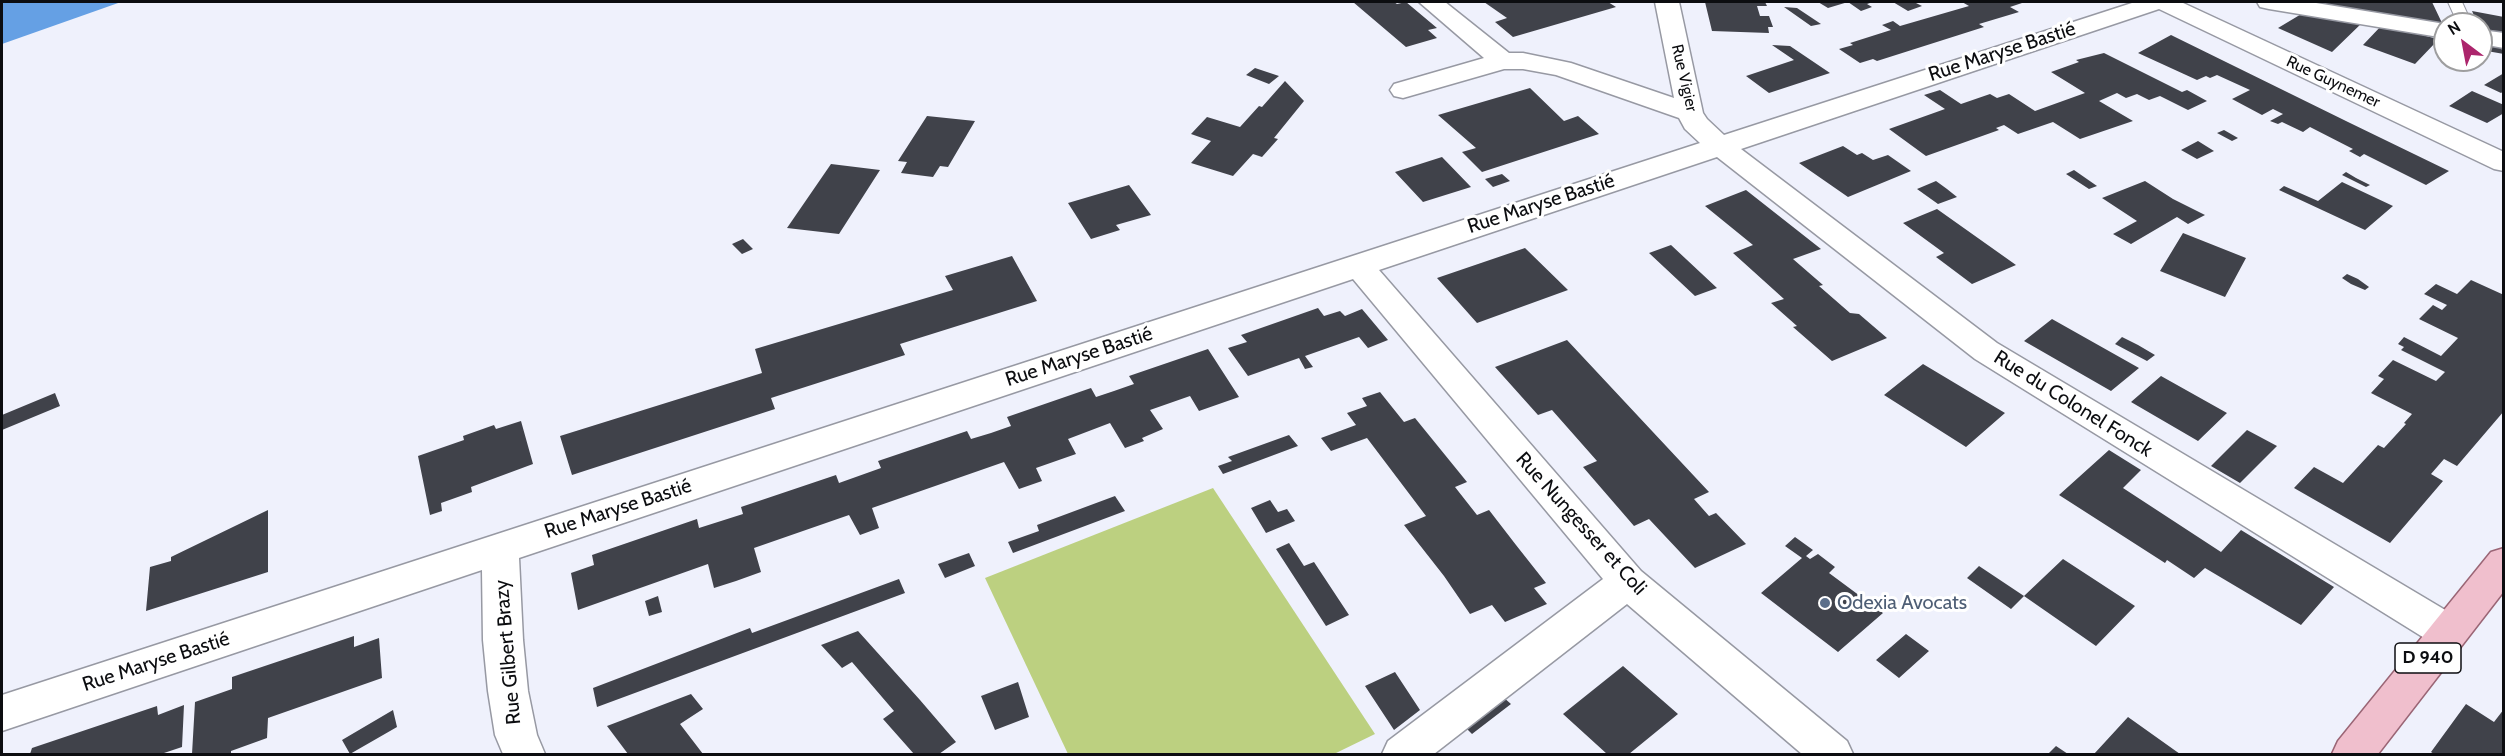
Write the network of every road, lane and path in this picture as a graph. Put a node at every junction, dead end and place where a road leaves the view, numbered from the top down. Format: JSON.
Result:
{"nodes":[{"id":1,"x":1431,"y":2,"type":"edge"},
{"id":2,"x":1667,"y":2,"type":"edge"},
{"id":3,"x":2158,"y":2,"type":"edge"},
{"id":4,"x":2163,"y":2,"type":"edge"},
{"id":5,"x":2269,"y":2,"type":"edge"},
{"id":6,"x":2433,"y":29,"type":"edge"},
{"id":7,"x":1503,"y":61,"type":"junction"},
{"id":8,"x":1403,"y":90,"type":"dead end"},
{"id":9,"x":1690,"y":113,"type":"junction"},
{"id":10,"x":1718,"y":145,"type":"junction"},
{"id":11,"x":2504,"y":163,"type":"edge"},
{"id":12,"x":1358,"y":265,"type":"junction"},
{"id":13,"x":501,"y":547,"type":"junction"},
{"id":14,"x":2504,"y":563,"type":"edge"},
{"id":15,"x":1628,"y":582,"type":"junction"},
{"id":16,"x":2448,"y":632,"type":"junction"},
{"id":17,"x":2,"y":713,"type":"edge"},
{"id":18,"x":524,"y":754,"type":"edge"},
{"id":19,"x":1403,"y":754,"type":"edge"},
{"id":20,"x":1832,"y":754,"type":"edge"},
{"id":21,"x":2353,"y":754,"type":"edge"}],
"edges":[{"from":1,"to":7,"type":"street"},
{"from":2,"to":9,"type":"street","name":"Rue Vigier"},
{"from":3,"to":10,"type":"street","name":"Rue Maryse Bastié"},
{"from":4,"to":11,"type":"street","name":"Rue Guynemer"},
{"from":5,"to":6,"type":"street"},
{"from":7,"to":8,"type":"street"},
{"from":7,"to":9,"type":"street"},
{"from":9,"to":10,"type":"street","name":"Rue Vigier"},
{"from":10,"to":12,"type":"street","name":"Rue Maryse Bastié"},
{"from":10,"to":16,"type":"street","name":"Rue du Colonel Fonck"},
{"from":12,"to":13,"type":"street","name":"Rue Maryse Bastié"},
{"from":12,"to":15,"type":"street","name":"Rue Nungesser et Coli"},
{"from":13,"to":17,"type":"street","name":"Rue Maryse Bastié"},
{"from":13,"to":18,"type":"street","name":"Rue Gilbert Brazy"},
{"from":14,"to":16,"type":"main road","number":"D 940"},
{"from":15,"to":19,"type":"street"},
{"from":15,"to":20,"type":"street","name":"Rue Nungesser et Coli"},
{"from":16,"to":21,"type":"main road","number":"D 940"}]}
